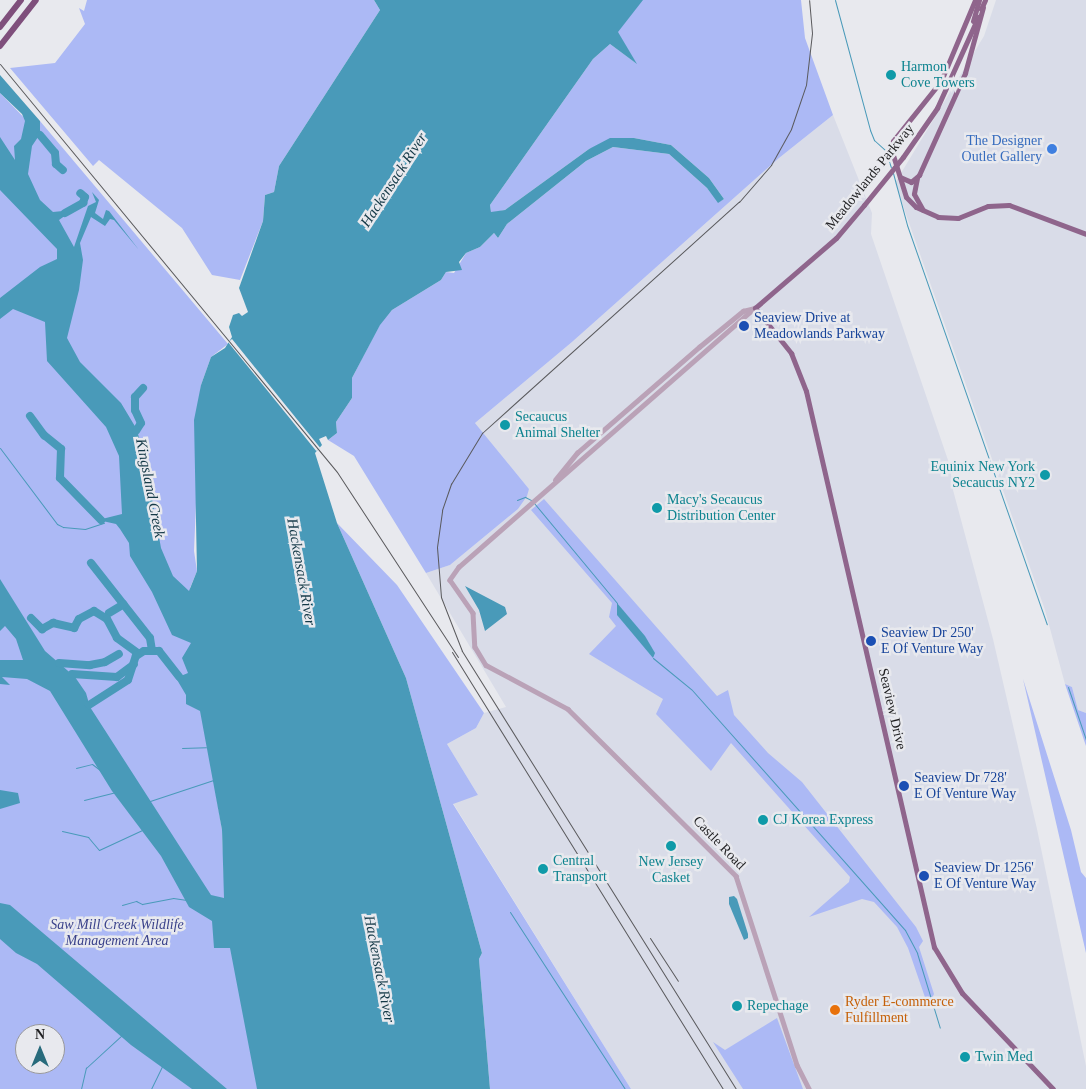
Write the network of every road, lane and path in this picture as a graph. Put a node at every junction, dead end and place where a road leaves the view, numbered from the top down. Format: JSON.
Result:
{"nodes":[{"id":1,"x":21,"y":0,"type":"edge"},
{"id":2,"x":36,"y":0,"type":"edge"},
{"id":3,"x":975,"y":0,"type":"edge"},
{"id":4,"x":979,"y":0,"type":"edge"},
{"id":5,"x":985,"y":0,"type":"edge"},
{"id":6,"x":983,"y":7,"type":"junction"},
{"id":7,"x":0,"y":26,"type":"edge"},
{"id":8,"x":969,"y":35,"type":"junction"},
{"id":9,"x":0,"y":46,"type":"edge"},
{"id":10,"x":919,"y":175,"type":"junction"},
{"id":11,"x":900,"y":176,"type":"junction"},
{"id":12,"x":923,"y":210,"type":"junction"},
{"id":13,"x":1086,"y":234,"type":"edge"},
{"id":14,"x":755,"y":308,"type":"junction"},
{"id":15,"x":549,"y":488,"type":"junction"},
{"id":16,"x":514,"y":682,"type":"joint"},
{"id":17,"x":809,"y":1089,"type":"edge"},
{"id":18,"x":1054,"y":1089,"type":"edge"}],
"edges":[{"from":1,"to":7,"type":"highway"},
{"from":2,"to":9,"type":"highway"},
{"from":3,"to":11,"type":"main road"},
{"from":4,"to":8,"type":"main road","name":"Meadowlands Parkway"},
{"from":5,"to":6,"type":"main road","name":"Meadowlands Parkway"},
{"from":6,"to":8,"type":"main road","name":"Meadowlands Parkway"},
{"from":6,"to":10,"type":"main road"},
{"from":8,"to":14,"type":"main road","name":"Meadowlands Parkway","bridge":true},
{"from":10,"to":11,"type":"main road"},
{"from":10,"to":12,"type":"main road"},
{"from":11,"to":12,"type":"main road"},
{"from":12,"to":13,"type":"main road"},
{"from":14,"to":15,"type":"street","name":"Meadowlands Parkway"},
{"from":14,"to":15,"type":"street","name":"Meadowlands Parkway"},
{"from":14,"to":18,"type":"main road","name":"Seaview Drive"},
{"from":15,"to":16,"type":"street","name":"Meadowlands Parkway"},
{"from":16,"to":17,"type":"street","name":"Castle Road"}]}
